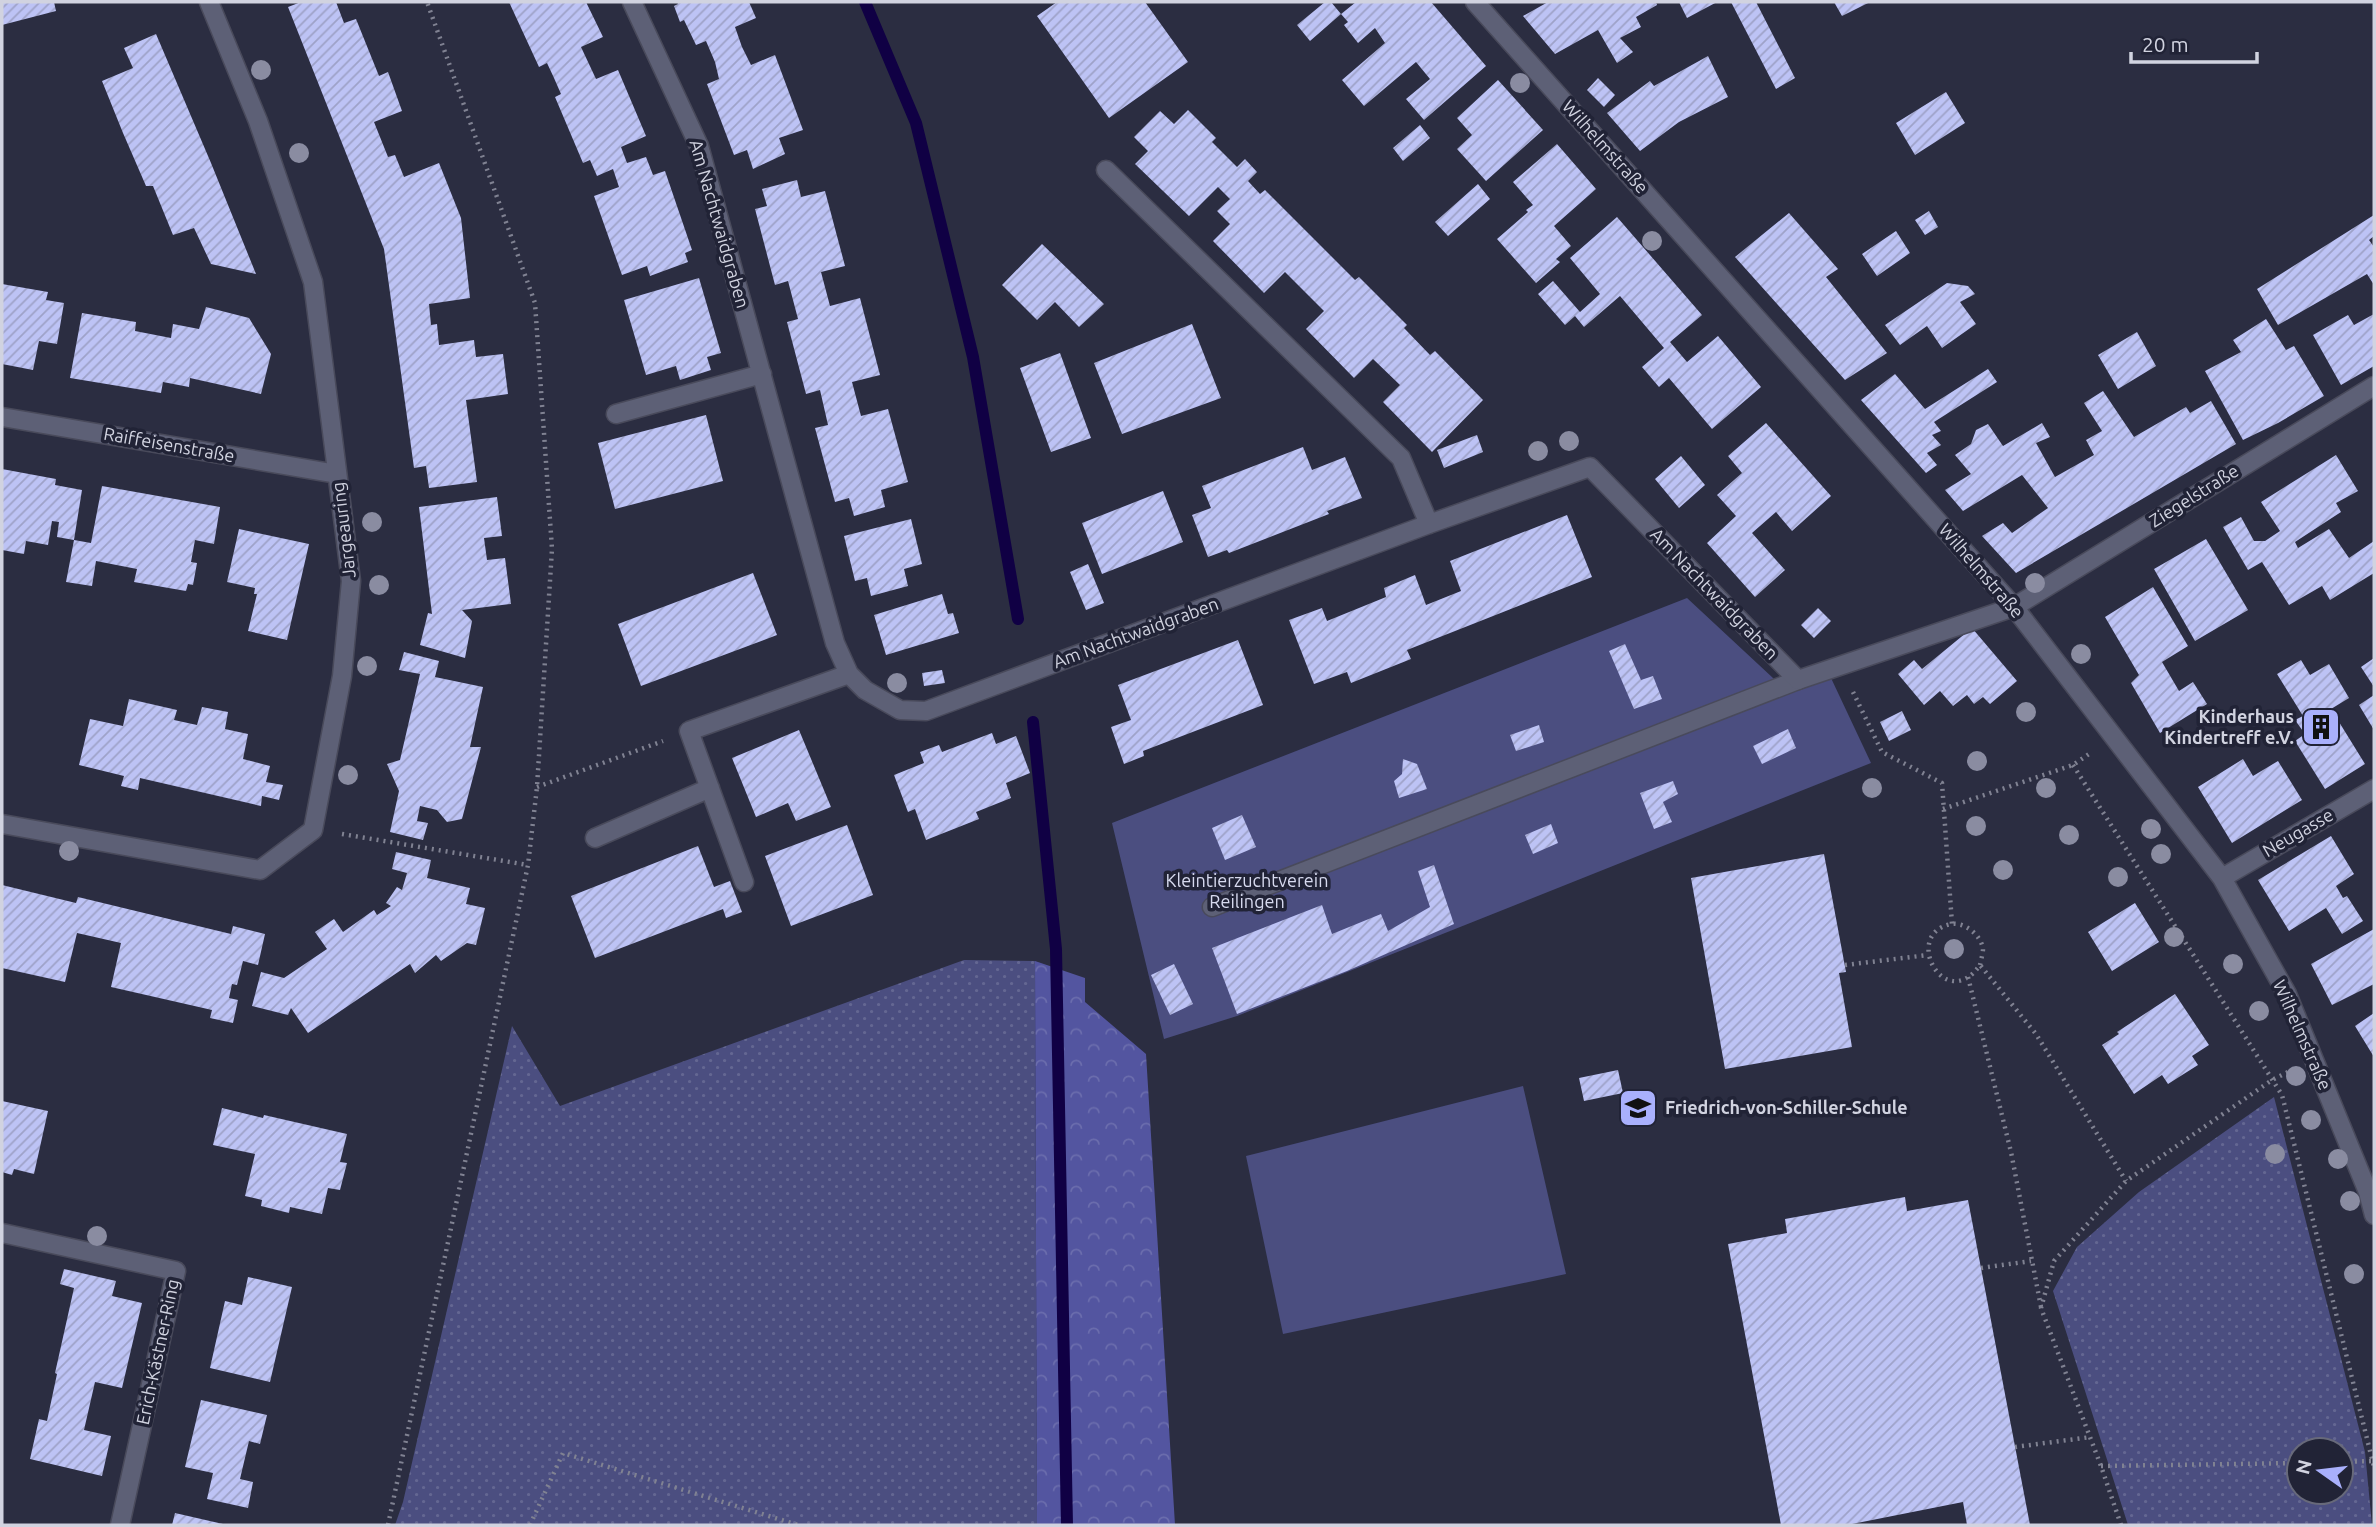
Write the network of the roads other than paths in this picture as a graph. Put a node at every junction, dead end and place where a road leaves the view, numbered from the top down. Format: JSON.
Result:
{"nodes":[{"id":1,"x":209,"y":2,"type":"edge"},
{"id":2,"x":632,"y":2,"type":"edge"},
{"id":3,"x":1475,"y":2,"type":"edge"},
{"id":4,"x":1106,"y":170,"type":"dead end"},
{"id":5,"x":762,"y":374,"type":"junction"},
{"id":6,"x":2374,"y":386,"type":"edge"},
{"id":7,"x":616,"y":414,"type":"dead end"},
{"id":8,"x":2,"y":416,"type":"edge"},
{"id":9,"x":337,"y":474,"type":"junction"},
{"id":10,"x":1429,"y":524,"type":"junction"},
{"id":11,"x":2014,"y":607,"type":"junction"},
{"id":12,"x":849,"y":674,"type":"junction"},
{"id":13,"x":1798,"y":680,"type":"junction"},
{"id":14,"x":710,"y":788,"type":"junction"},
{"id":15,"x":2374,"y":789,"type":"edge"},
{"id":16,"x":2,"y":824,"type":"edge"},
{"id":17,"x":595,"y":838,"type":"dead end"},
{"id":18,"x":2221,"y":878,"type":"junction"},
{"id":19,"x":744,"y":882,"type":"dead end"},
{"id":20,"x":1212,"y":907,"type":"dead end"},
{"id":21,"x":2374,"y":1215,"type":"edge"},
{"id":22,"x":2,"y":1233,"type":"edge"},
{"id":23,"x":120,"y":1525,"type":"edge"}],
"edges":[{"from":1,"to":9,"type":"street","name":"Jargeauring"},
{"from":2,"to":5,"type":"street","name":"Am Nachtwaidgraben"},
{"from":3,"to":11,"type":"street","name":"Wilhelmstraße"},
{"from":4,"to":10,"type":"street"},
{"from":5,"to":7,"type":"street"},
{"from":5,"to":12,"type":"street","name":"Am Nachtwaidgraben"},
{"from":6,"to":11,"type":"street","name":"Ziegelstraße"},
{"from":8,"to":9,"type":"street","name":"Raiffeisenstraße"},
{"from":9,"to":16,"type":"street","name":"Jargeauring"},
{"from":10,"to":12,"type":"street","name":"Am Nachtwaidgraben"},
{"from":10,"to":13,"type":"street","name":"Am Nachtwaidgraben"},
{"from":11,"to":13,"type":"street"},
{"from":11,"to":18,"type":"street","name":"Wilhelmstraße"},
{"from":12,"to":14,"type":"street"},
{"from":13,"to":20,"type":"street"},
{"from":14,"to":17,"type":"street"},
{"from":14,"to":19,"type":"street"},
{"from":15,"to":18,"type":"street","name":"Neugasse"},
{"from":18,"to":21,"type":"street","name":"Wilhelmstraße"},
{"from":22,"to":23,"type":"street","name":"Erich-Kästner-Ring"}]}
